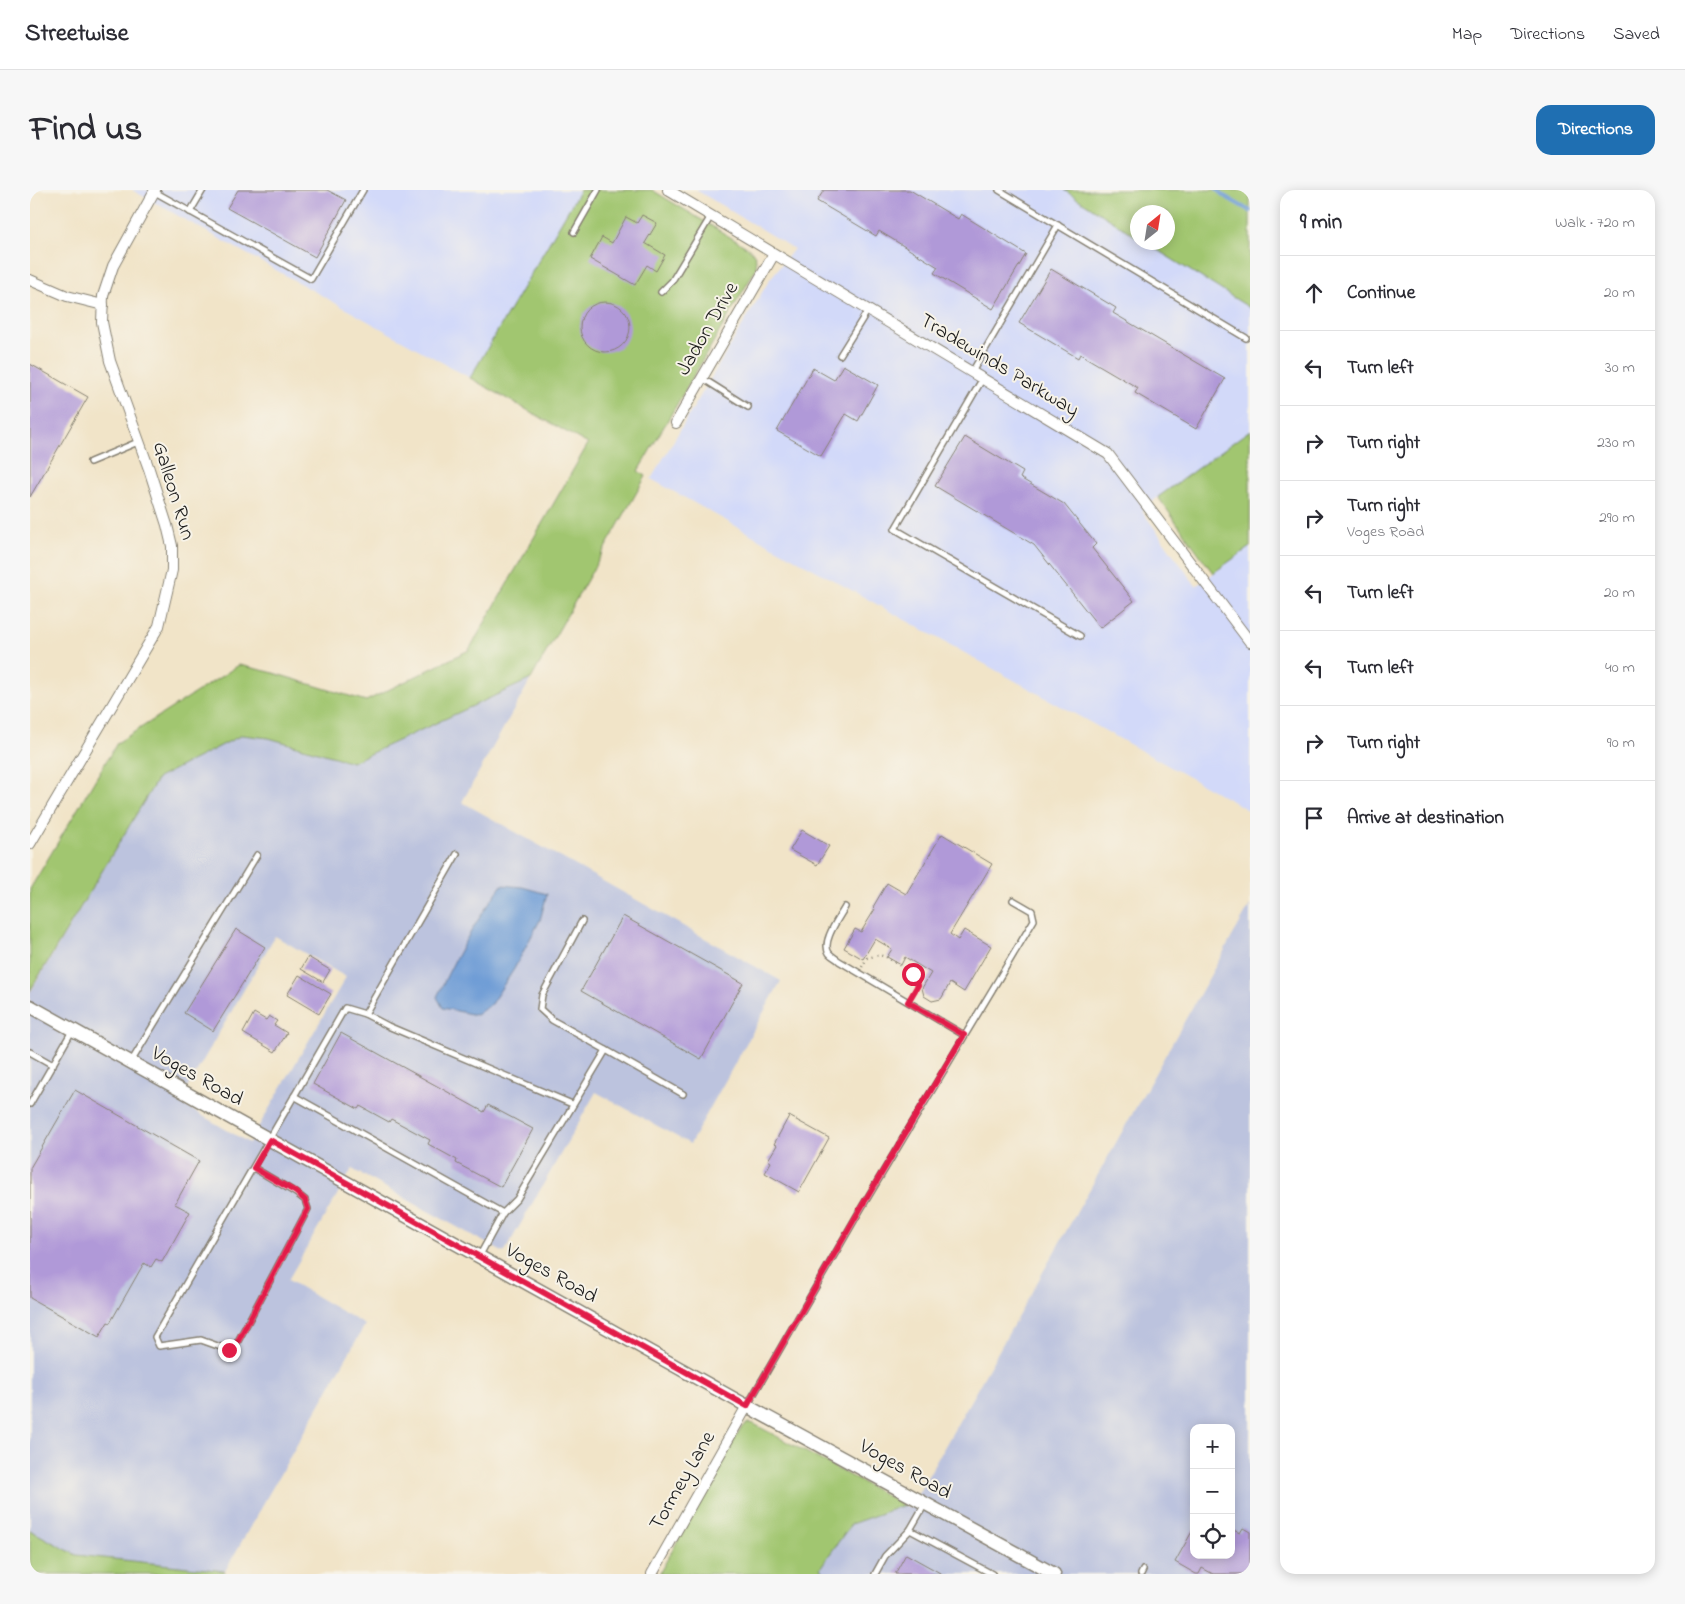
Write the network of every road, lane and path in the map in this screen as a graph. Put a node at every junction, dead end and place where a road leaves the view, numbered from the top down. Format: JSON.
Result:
{"nodes":[{"id":1,"x":202,"y":190,"type":"edge"},
{"id":2,"x":363,"y":190,"type":"edge"},
{"id":3,"x":598,"y":190,"type":"edge"},
{"id":4,"x":668,"y":190,"type":"edge"},
{"id":5,"x":999,"y":190,"type":"edge"},
{"id":6,"x":154,"y":191,"type":"edge"},
{"id":7,"x":190,"y":212,"type":"junction"},
{"id":8,"x":711,"y":216,"type":"junction"},
{"id":9,"x":1058,"y":226,"type":"junction"},
{"id":10,"x":574,"y":232,"type":"dead end"},
{"id":11,"x":774,"y":254,"type":"junction"},
{"id":12,"x":30,"y":280,"type":"edge"},
{"id":13,"x":661,"y":292,"type":"dead end"},
{"id":14,"x":102,"y":305,"type":"junction"},
{"id":15,"x":868,"y":310,"type":"junction"},
{"id":16,"x":1246,"y":338,"type":"dead end"},
{"id":17,"x":840,"y":355,"type":"dead end"},
{"id":18,"x":972,"y":372,"type":"junction"},
{"id":19,"x":702,"y":378,"type":"junction"},
{"id":20,"x":982,"y":378,"type":"junction"},
{"id":21,"x":748,"y":406,"type":"dead end"},
{"id":22,"x":676,"y":423,"type":"dead end"},
{"id":23,"x":138,"y":442,"type":"junction"},
{"id":24,"x":90,"y":462,"type":"dead end"},
{"id":25,"x":1080,"y":636,"type":"dead end"},
{"id":26,"x":1250,"y":642,"type":"edge"},
{"id":27,"x":30,"y":844,"type":"edge"},
{"id":28,"x":457,"y":854,"type":"dead end"},
{"id":29,"x":257,"y":855,"type":"dead end"},
{"id":30,"x":1013,"y":900,"type":"dead end"},
{"id":31,"x":845,"y":908,"type":"dead end"},
{"id":32,"x":582,"y":921,"type":"dead end"},
{"id":33,"x":858,"y":972,"type":"junction"},
{"id":34,"x":908,"y":1002,"type":"junction"},
{"id":35,"x":30,"y":1006,"type":"edge"},
{"id":36,"x":366,"y":1014,"type":"junction"},
{"id":37,"x":73,"y":1030,"type":"junction"},
{"id":38,"x":964,"y":1035,"type":"junction"},
{"id":39,"x":606,"y":1050,"type":"junction"},
{"id":40,"x":30,"y":1052,"type":"edge"},
{"id":41,"x":131,"y":1062,"type":"junction"},
{"id":42,"x":53,"y":1065,"type":"junction"},
{"id":43,"x":683,"y":1094,"type":"dead end"},
{"id":44,"x":294,"y":1096,"type":"junction"},
{"id":45,"x":30,"y":1104,"type":"edge"},
{"id":46,"x":572,"y":1104,"type":"junction"},
{"id":47,"x":270,"y":1140,"type":"junction"},
{"id":48,"x":254,"y":1168,"type":"junction"},
{"id":49,"x":504,"y":1214,"type":"junction"},
{"id":50,"x":480,"y":1257,"type":"junction"},
{"id":51,"x":747,"y":1406,"type":"junction"},
{"id":52,"x":925,"y":1504,"type":"junction"},
{"id":53,"x":910,"y":1530,"type":"junction"},
{"id":54,"x":652,"y":1574,"type":"edge"},
{"id":55,"x":875,"y":1574,"type":"edge"},
{"id":56,"x":992,"y":1574,"type":"edge"},
{"id":57,"x":1054,"y":1574,"type":"edge"}],
"edges":[{"from":1,"to":7,"type":"lane"},
{"from":2,"to":7,"type":"lane"},
{"from":3,"to":10,"type":"lane"},
{"from":4,"to":8,"type":"street","name":"Tradewinds Parkway"},
{"from":5,"to":9,"type":"lane"},
{"from":6,"to":7,"type":"lane"},
{"from":6,"to":14,"type":"street","name":"Galleon Run"},
{"from":8,"to":11,"type":"street","name":"Tradewinds Parkway"},
{"from":8,"to":13,"type":"lane"},
{"from":9,"to":16,"type":"lane"},
{"from":9,"to":18,"type":"lane"},
{"from":11,"to":15,"type":"street","name":"Tradewinds Parkway"},
{"from":11,"to":19,"type":"street","name":"Jadon Drive"},
{"from":12,"to":14,"type":"street"},
{"from":14,"to":23,"type":"street","name":"Galleon Run"},
{"from":15,"to":17,"type":"lane"},
{"from":15,"to":18,"type":"street","name":"Tradewinds Parkway"},
{"from":18,"to":20,"type":"street","name":"Tradewinds Parkway"},
{"from":19,"to":21,"type":"lane"},
{"from":19,"to":22,"type":"street","name":"Jadon Drive"},
{"from":20,"to":25,"type":"lane"},
{"from":20,"to":26,"type":"street","name":"Tradewinds Parkway"},
{"from":23,"to":24,"type":"lane"},
{"from":23,"to":27,"type":"street","name":"Galleon Run"},
{"from":28,"to":36,"type":"lane"},
{"from":29,"to":41,"type":"lane"},
{"from":30,"to":38,"type":"lane"},
{"from":31,"to":33,"type":"lane"},
{"from":32,"to":39,"type":"lane"},
{"from":33,"to":34,"type":"lane"},
{"from":33,"to":34,"type":"path"},
{"from":34,"to":38,"type":"lane"},
{"from":35,"to":37,"type":"street","name":"Voges Road"},
{"from":36,"to":44,"type":"lane"},
{"from":36,"to":46,"type":"lane"},
{"from":37,"to":41,"type":"street","name":"Voges Road"},
{"from":37,"to":42,"type":"lane"},
{"from":38,"to":51,"type":"lane"},
{"from":39,"to":43,"type":"lane"},
{"from":39,"to":46,"type":"lane"},
{"from":40,"to":42,"type":"lane"},
{"from":41,"to":47,"type":"street","name":"Voges Road"},
{"from":42,"to":45,"type":"lane"},
{"from":44,"to":47,"type":"lane"},
{"from":44,"to":49,"type":"lane"},
{"from":46,"to":49,"type":"lane"},
{"from":47,"to":48,"type":"lane"},
{"from":47,"to":50,"type":"street","name":"Voges Road"},
{"from":48,"to":48,"type":"lane"},
{"from":49,"to":50,"type":"lane"},
{"from":50,"to":51,"type":"street","name":"Voges Road"},
{"from":51,"to":52,"type":"street","name":"Voges Road"},
{"from":51,"to":54,"type":"street","name":"Tormey Lane"},
{"from":52,"to":53,"type":"lane"},
{"from":52,"to":57,"type":"street","name":"Voges Road"},
{"from":53,"to":55,"type":"lane"},
{"from":53,"to":56,"type":"lane"}]}
